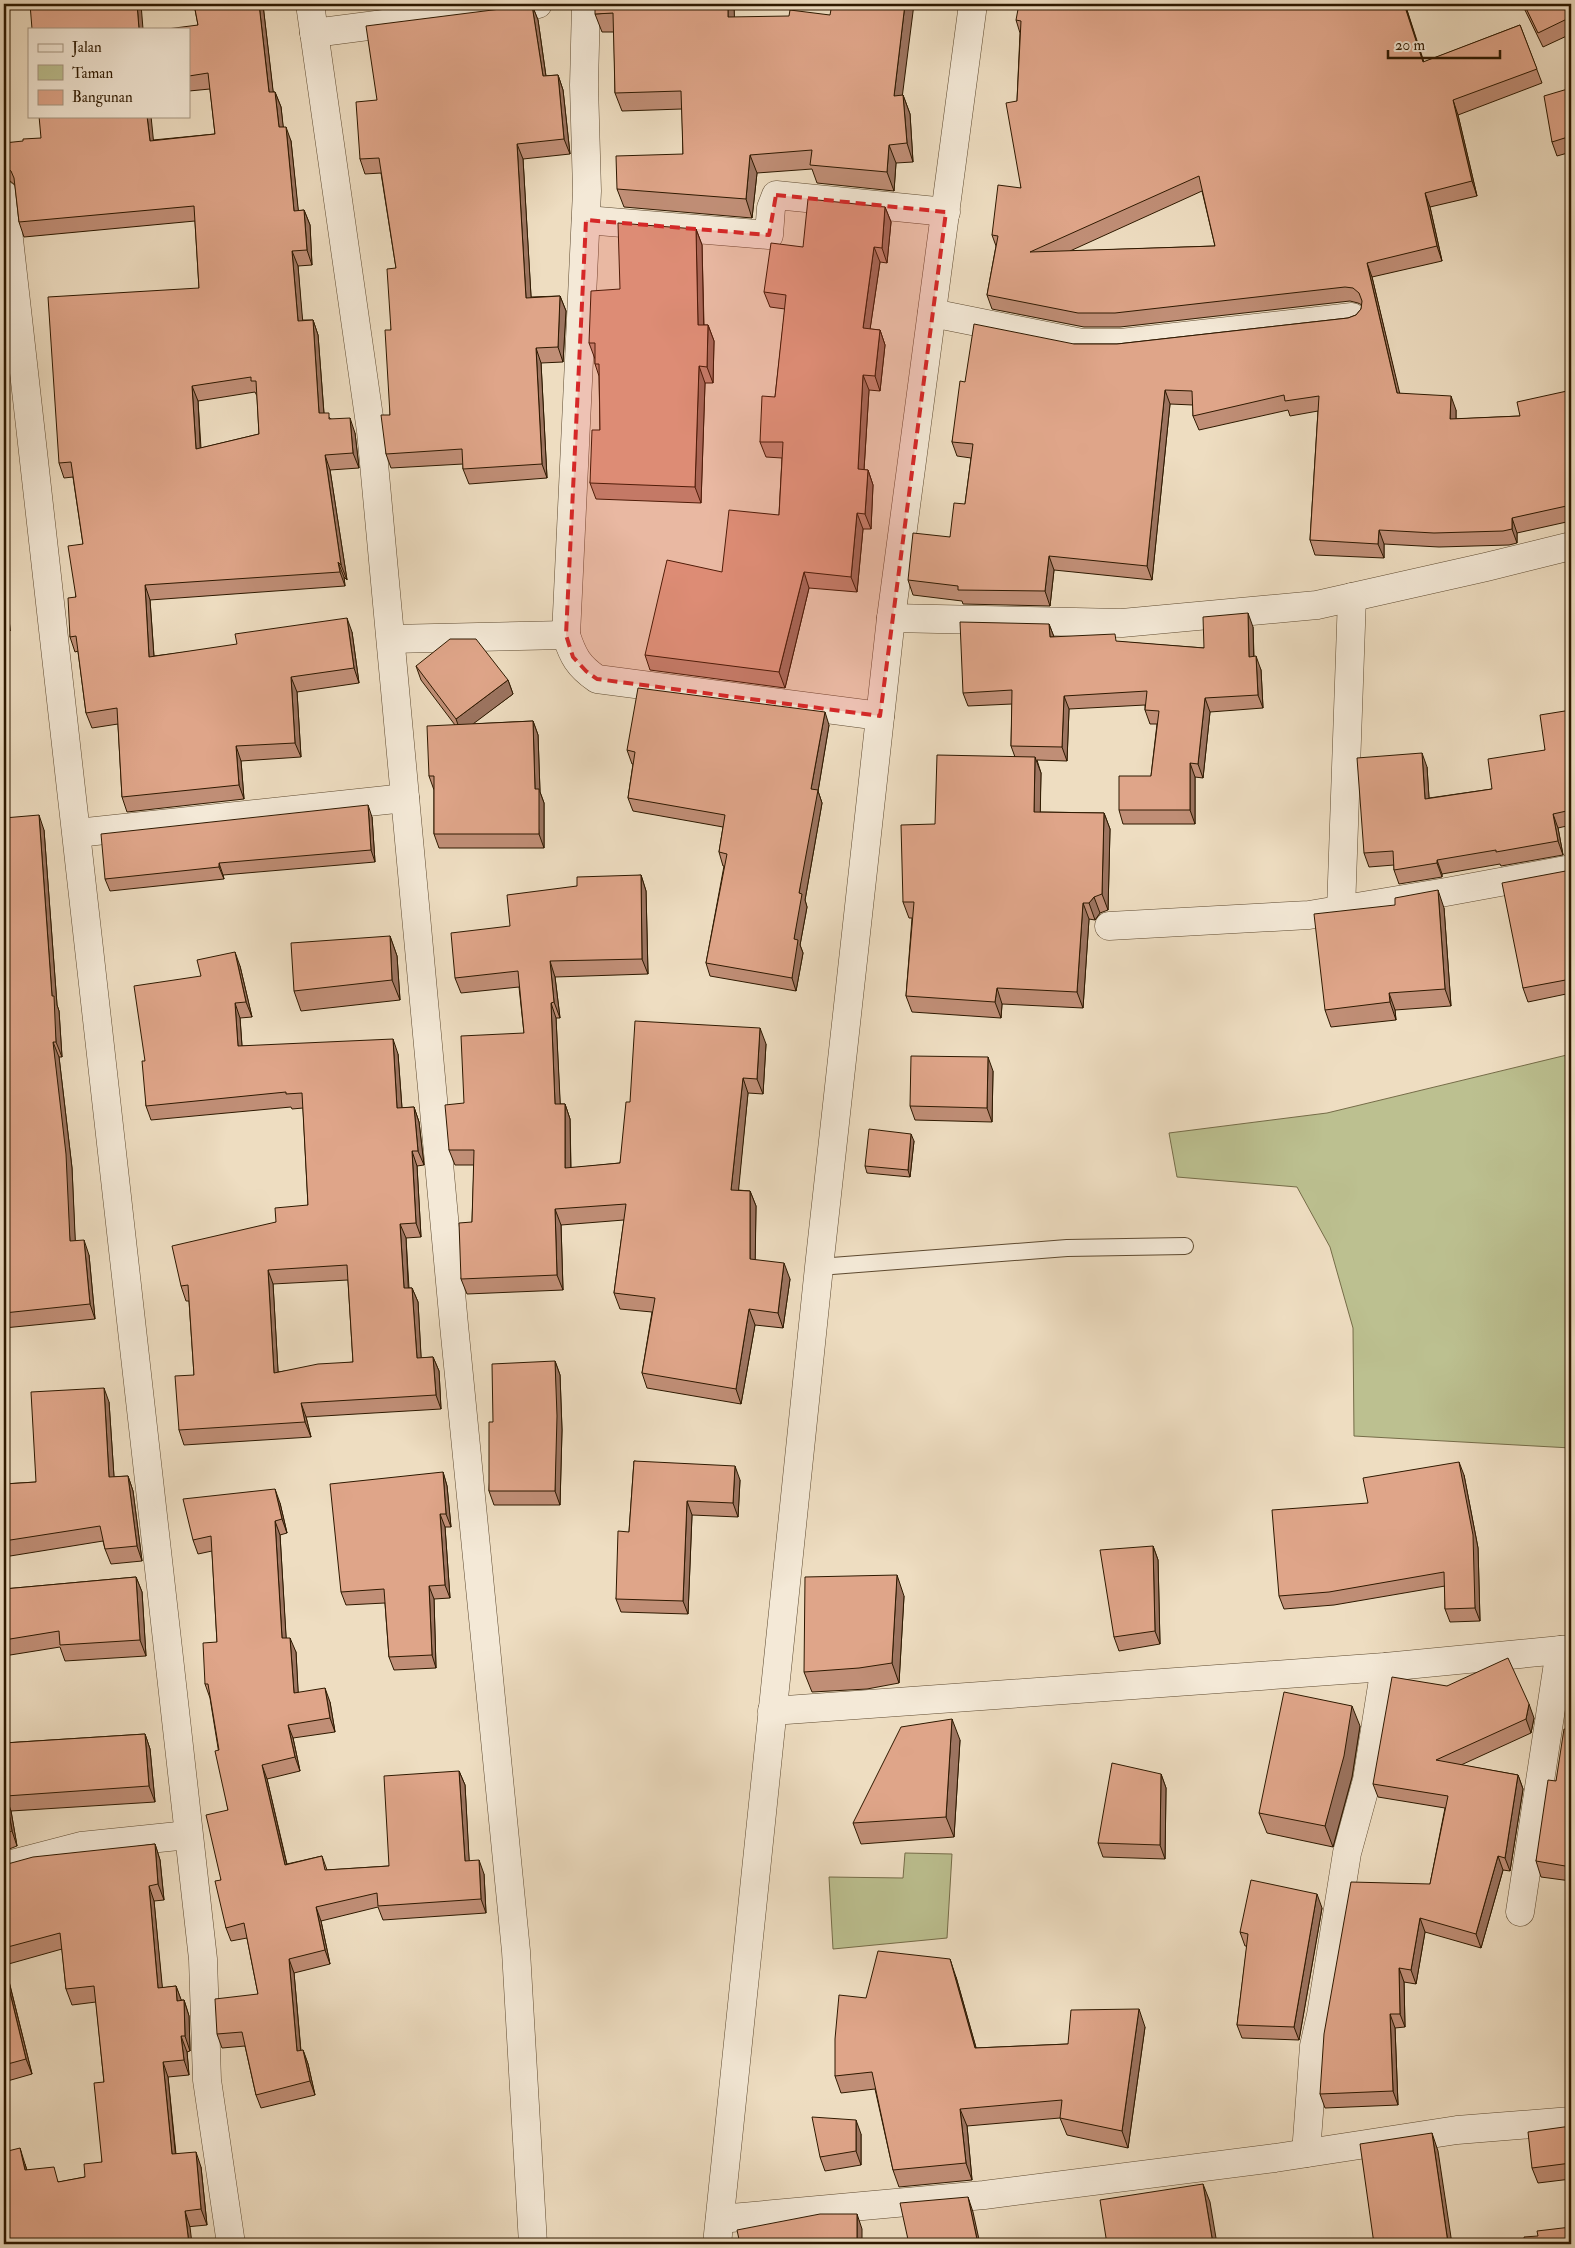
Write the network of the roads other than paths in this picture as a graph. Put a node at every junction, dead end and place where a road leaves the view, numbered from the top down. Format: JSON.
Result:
{"nodes":[{"id":1,"x":310,"y":4,"type":"edge"},
{"id":2,"x":538,"y":4,"type":"edge"},
{"id":3,"x":586,"y":4,"type":"edge"},
{"id":4,"x":973,"y":4,"type":"edge"},
{"id":5,"x":314,"y":33,"type":"junction"},
{"id":6,"x":4,"y":195,"type":"edge"},
{"id":7,"x":946,"y":212,"type":"junction"},
{"id":8,"x":586,"y":220,"type":"junction"},
{"id":9,"x":932,"y":313,"type":"junction"},
{"id":10,"x":1352,"y":316,"type":"edge"},
{"id":11,"x":1571,"y":546,"type":"edge"},
{"id":12,"x":1352,"y":597,"type":"junction"},
{"id":13,"x":891,"y":618,"type":"junction"},
{"id":14,"x":566,"y":635,"type":"junction"},
{"id":15,"x":391,"y":639,"type":"junction"},
{"id":16,"x":880,"y":716,"type":"junction"},
{"id":17,"x":405,"y":798,"type":"junction"},
{"id":18,"x":77,"y":833,"type":"junction"},
{"id":19,"x":1571,"y":868,"type":"edge"},
{"id":20,"x":1341,"y":910,"type":"junction"},
{"id":21,"x":1109,"y":926,"type":"dead end"},
{"id":22,"x":1185,"y":1246,"type":"dead end"},
{"id":23,"x":819,"y":1267,"type":"junction"},
{"id":24,"x":1565,"y":1650,"type":"edge"},
{"id":25,"x":1385,"y":1667,"type":"junction"},
{"id":26,"x":772,"y":1711,"type":"junction"},
{"id":27,"x":188,"y":1835,"type":"junction"},
{"id":28,"x":4,"y":1866,"type":"edge"},
{"id":29,"x":1520,"y":1912,"type":"dead end"},
{"id":30,"x":1571,"y":2121,"type":"edge"},
{"id":31,"x":1306,"y":2153,"type":"junction"},
{"id":32,"x":719,"y":2232,"type":"edge"},
{"id":33,"x":231,"y":2244,"type":"edge"},
{"id":34,"x":533,"y":2244,"type":"edge"}],
"edges":[{"from":1,"to":5,"type":"street"},
{"from":2,"to":5,"type":"street"},
{"from":3,"to":8,"type":"street"},
{"from":4,"to":7,"type":"street"},
{"from":5,"to":15,"type":"street"},
{"from":6,"to":18,"type":"street"},
{"from":7,"to":8,"type":"street"},
{"from":7,"to":9,"type":"street"},
{"from":8,"to":14,"type":"street"},
{"from":9,"to":10,"type":"street"},
{"from":9,"to":13,"type":"street"},
{"from":11,"to":12,"type":"street"},
{"from":12,"to":13,"type":"street"},
{"from":12,"to":20,"type":"street"},
{"from":13,"to":16,"type":"street"},
{"from":14,"to":15,"type":"street"},
{"from":14,"to":16,"type":"street"},
{"from":15,"to":17,"type":"street"},
{"from":16,"to":23,"type":"street"},
{"from":17,"to":18,"type":"street"},
{"from":17,"to":34,"type":"street"},
{"from":18,"to":27,"type":"street"},
{"from":19,"to":20,"type":"street"},
{"from":20,"to":21,"type":"street"},
{"from":22,"to":23,"type":"lane"},
{"from":23,"to":26,"type":"street"},
{"from":24,"to":25,"type":"street"},
{"from":24,"to":29,"type":"street"},
{"from":25,"to":26,"type":"street"},
{"from":25,"to":31,"type":"street"},
{"from":26,"to":32,"type":"street"},
{"from":27,"to":28,"type":"street"},
{"from":27,"to":33,"type":"street"},
{"from":30,"to":31,"type":"street"},
{"from":31,"to":32,"type":"street"}]}
